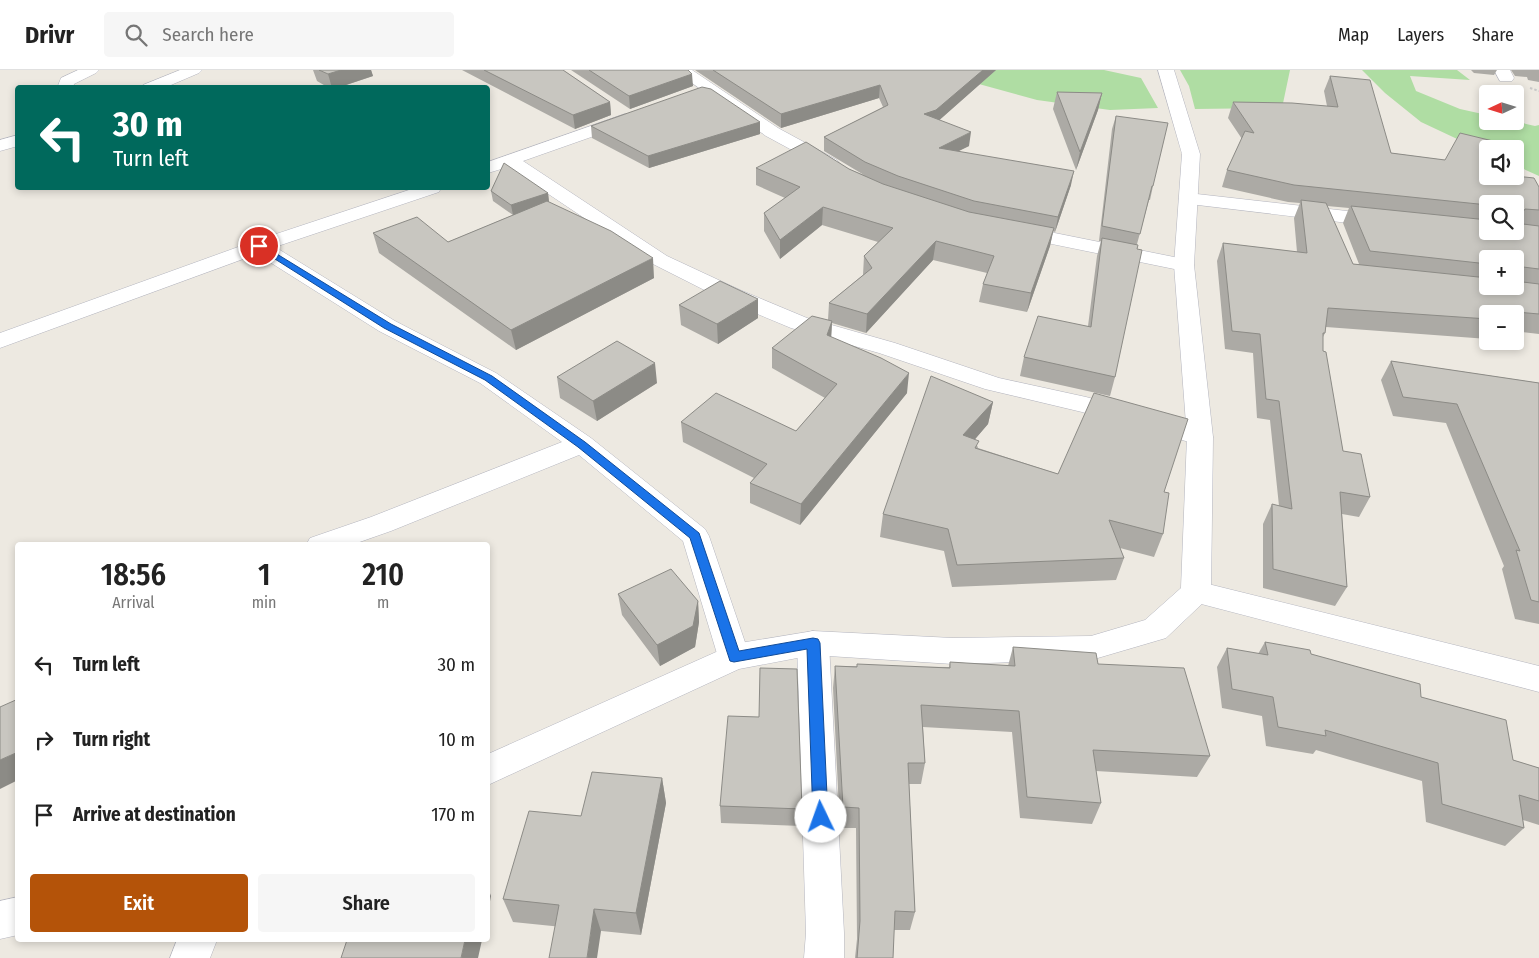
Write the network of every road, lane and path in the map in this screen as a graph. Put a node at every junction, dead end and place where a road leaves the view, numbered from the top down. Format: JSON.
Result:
{"nodes":[{"id":1,"x":91,"y":70,"type":"edge"},
{"id":2,"x":194,"y":70,"type":"edge"},
{"id":3,"x":682,"y":70,"type":"edge"},
{"id":4,"x":1166,"y":70,"type":"edge"},
{"id":5,"x":65,"y":85,"type":"edge"},
{"id":6,"x":157,"y":85,"type":"edge"},
{"id":7,"x":692,"y":94,"type":"edge"},
{"id":8,"x":716,"y":94,"type":"junction"},
{"id":9,"x":615,"y":108,"type":"dead end"},
{"id":10,"x":15,"y":141,"type":"edge"},
{"id":11,"x":0,"y":146,"type":"edge"},
{"id":12,"x":509,"y":160,"type":"junction"},
{"id":13,"x":490,"y":167,"type":"edge"},
{"id":14,"x":843,"y":172,"type":"edge"},
{"id":15,"x":422,"y":190,"type":"edge"},
{"id":16,"x":1188,"y":199,"type":"junction"},
{"id":17,"x":1405,"y":223,"type":"edge"},
{"id":18,"x":996,"y":228,"type":"edge"},
{"id":19,"x":259,"y":246,"type":"junction"},
{"id":20,"x":1184,"y":265,"type":"junction"},
{"id":21,"x":0,"y":341,"type":"edge"},
{"id":22,"x":1200,"y":437,"type":"junction"},
{"id":23,"x":582,"y":444,"type":"junction"},
{"id":24,"x":329,"y":542,"type":"edge"},
{"id":25,"x":1196,"y":592,"type":"junction"},
{"id":26,"x":813,"y":643,"type":"junction"},
{"id":27,"x":734,"y":657,"type":"junction"},
{"id":28,"x":1539,"y":679,"type":"edge"},
{"id":29,"x":490,"y":769,"type":"edge"},
{"id":30,"x":15,"y":917,"type":"edge"},
{"id":31,"x":0,"y":920,"type":"edge"},
{"id":32,"x":196,"y":942,"type":"edge"},
{"id":33,"x":190,"y":958,"type":"edge"},
{"id":34,"x":824,"y":958,"type":"edge"}],
"edges":[{"from":1,"to":5,"type":"street"},
{"from":2,"to":6,"type":"street"},
{"from":3,"to":8,"type":"street"},
{"from":4,"to":16,"type":"street"},
{"from":7,"to":8,"type":"street"},
{"from":8,"to":14,"type":"street"},
{"from":9,"to":12,"type":"street"},
{"from":10,"to":11,"type":"street"},
{"from":12,"to":13,"type":"street"},
{"from":12,"to":22,"type":"street"},
{"from":15,"to":19,"type":"street"},
{"from":16,"to":17,"type":"street"},
{"from":16,"to":20,"type":"street"},
{"from":18,"to":20,"type":"street"},
{"from":19,"to":21,"type":"street"},
{"from":19,"to":23,"type":"street"},
{"from":20,"to":22,"type":"street"},
{"from":22,"to":25,"type":"street"},
{"from":23,"to":24,"type":"street"},
{"from":23,"to":27,"type":"street"},
{"from":25,"to":26,"type":"street"},
{"from":25,"to":28,"type":"street"},
{"from":26,"to":27,"type":"street"},
{"from":26,"to":34,"type":"street"},
{"from":27,"to":29,"type":"street"},
{"from":30,"to":31,"type":"street"},
{"from":32,"to":33,"type":"street"}]}
